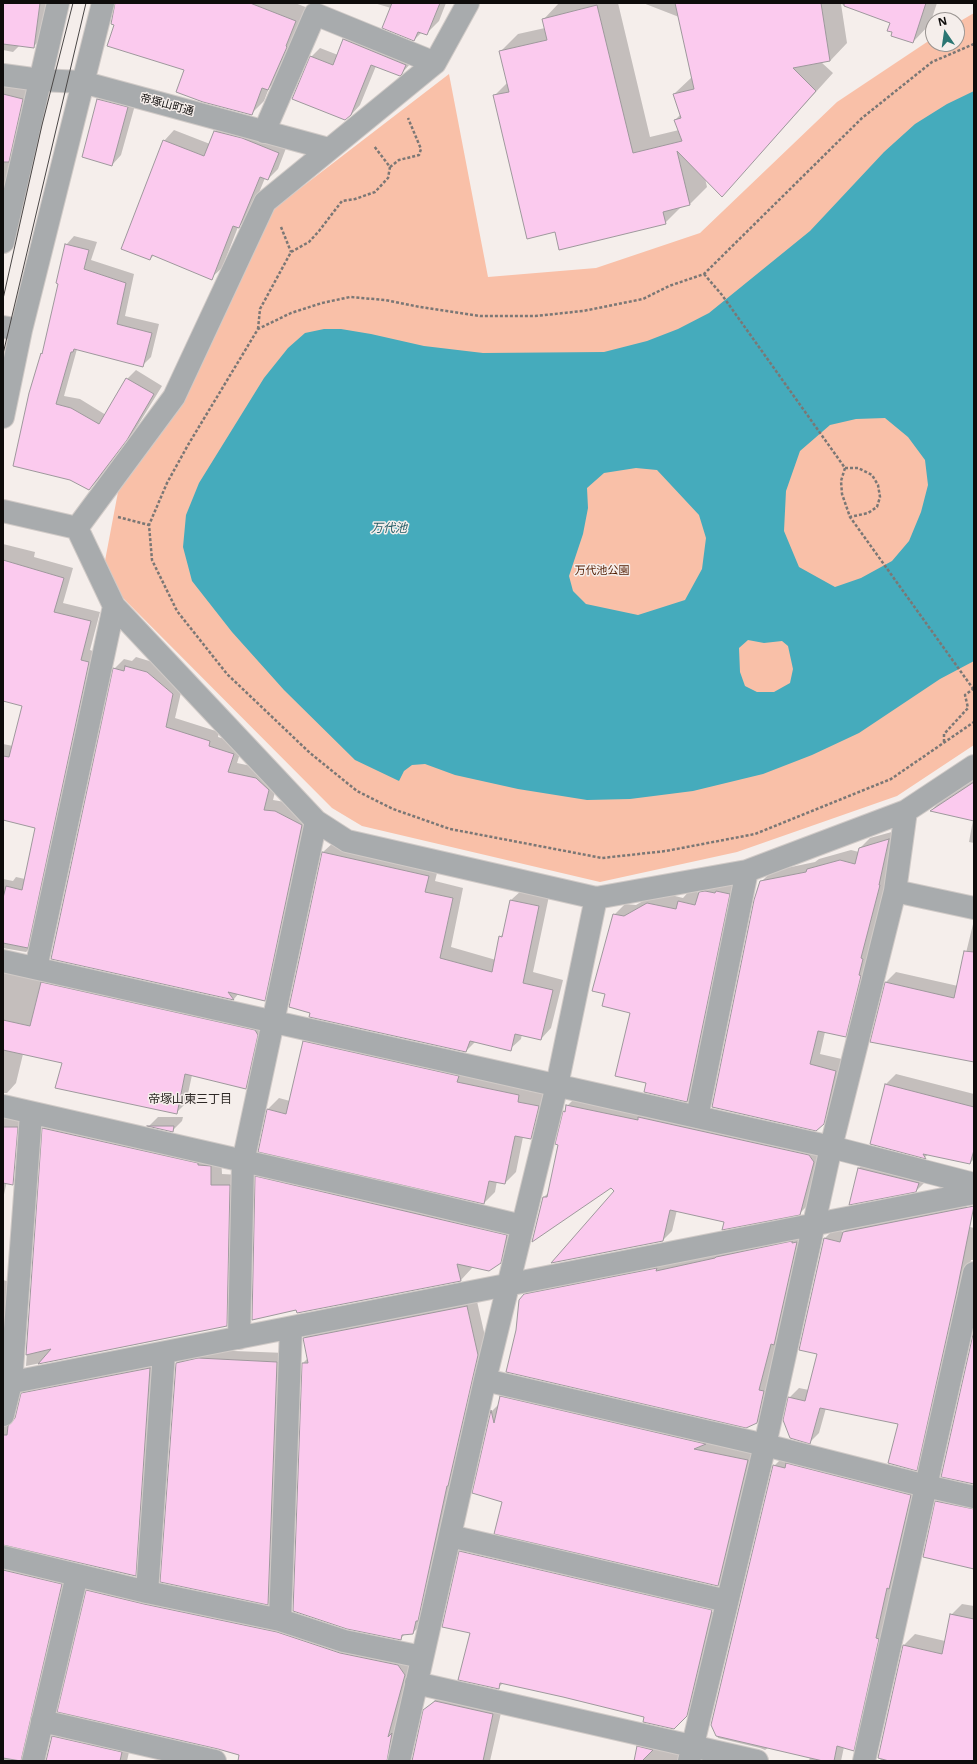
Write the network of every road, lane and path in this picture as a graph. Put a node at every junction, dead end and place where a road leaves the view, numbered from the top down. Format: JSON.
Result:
{"nodes":[{"id":1,"x":58,"y":3,"type":"edge"},
{"id":2,"x":103,"y":3,"type":"edge"},
{"id":3,"x":468,"y":3,"type":"edge"},
{"id":4,"x":974,"y":44,"type":"edge"},
{"id":5,"x":435,"y":63,"type":"junction"},
{"id":6,"x":3,"y":75,"type":"edge"},
{"id":7,"x":40,"y":80,"type":"junction"},
{"id":8,"x":82,"y":82,"type":"junction"},
{"id":9,"x":396,"y":94,"type":"junction"},
{"id":10,"x":355,"y":128,"type":"junction"},
{"id":11,"x":264,"y":132,"type":"junction"},
{"id":12,"x":329,"y":149,"type":"junction"},
{"id":13,"x":390,"y":167,"type":"junction"},
{"id":14,"x":3,"y":242,"type":"edge"},
{"id":15,"x":704,"y":274,"type":"junction"},
{"id":16,"x":12,"y":328,"type":"edge"},
{"id":17,"x":258,"y":330,"type":"junction"},
{"id":18,"x":3,"y":417,"type":"edge"},
{"id":19,"x":845,"y":468,"type":"junction"},
{"id":20,"x":3,"y":511,"type":"edge"},
{"id":21,"x":850,"y":517,"type":"junction"},
{"id":22,"x":77,"y":528,"type":"junction"},
{"id":23,"x":114,"y":606,"type":"junction"},
{"id":24,"x":974,"y":690,"type":"edge"},
{"id":25,"x":974,"y":722,"type":"edge"},
{"id":26,"x":944,"y":742,"type":"junction"},
{"id":27,"x":974,"y":766,"type":"edge"},
{"id":28,"x":891,"y":779,"type":"junction"},
{"id":29,"x":893,"y":782,"type":"dead end"},
{"id":30,"x":906,"y":811,"type":"junction"},
{"id":31,"x":316,"y":821,"type":"junction"},
{"id":32,"x":747,"y":871,"type":"junction"},
{"id":33,"x":895,"y":891,"type":"junction"},
{"id":34,"x":596,"y":898,"type":"junction"},
{"id":35,"x":974,"y":908,"type":"edge"},
{"id":36,"x":3,"y":961,"type":"edge"},
{"id":37,"x":36,"y":968,"type":"junction"},
{"id":38,"x":273,"y":1022,"type":"junction"},
{"id":39,"x":557,"y":1085,"type":"junction"},
{"id":40,"x":3,"y":1106,"type":"edge"},
{"id":41,"x":32,"y":1114,"type":"junction"},
{"id":42,"x":697,"y":1117,"type":"junction"},
{"id":43,"x":831,"y":1147,"type":"junction"},
{"id":44,"x":243,"y":1162,"type":"junction"},
{"id":45,"x":974,"y":1184,"type":"edge"},
{"id":46,"x":974,"y":1193,"type":"edge"},
{"id":47,"x":814,"y":1223,"type":"junction"},
{"id":48,"x":522,"y":1226,"type":"junction"},
{"id":49,"x":974,"y":1273,"type":"edge"},
{"id":50,"x":508,"y":1286,"type":"junction"},
{"id":51,"x":291,"y":1328,"type":"junction"},
{"id":52,"x":239,"y":1338,"type":"junction"},
{"id":53,"x":164,"y":1353,"type":"junction"},
{"id":54,"x":485,"y":1380,"type":"junction"},
{"id":55,"x":7,"y":1384,"type":"edge"},
{"id":56,"x":3,"y":1415,"type":"edge"},
{"id":57,"x":765,"y":1445,"type":"junction"},
{"id":58,"x":926,"y":1486,"type":"junction"},
{"id":59,"x":974,"y":1497,"type":"edge"},
{"id":60,"x":450,"y":1536,"type":"junction"},
{"id":61,"x":3,"y":1557,"type":"edge"},
{"id":62,"x":77,"y":1575,"type":"junction"},
{"id":63,"x":147,"y":1592,"type":"junction"},
{"id":64,"x":727,"y":1601,"type":"junction"},
{"id":65,"x":280,"y":1620,"type":"junction"},
{"id":66,"x":422,"y":1657,"type":"junction"},
{"id":67,"x":416,"y":1683,"type":"junction"},
{"id":68,"x":42,"y":1721,"type":"junction"},
{"id":69,"x":691,"y":1753,"type":"edge"},
{"id":70,"x":33,"y":1761,"type":"edge"},
{"id":71,"x":215,"y":1761,"type":"edge"},
{"id":72,"x":399,"y":1761,"type":"edge"},
{"id":73,"x":757,"y":1761,"type":"edge"},
{"id":74,"x":864,"y":1761,"type":"edge"}],
"edges":[{"from":1,"to":7,"type":"street"},
{"from":2,"to":8,"type":"street"},
{"from":3,"to":5,"type":"street"},
{"from":4,"to":15,"type":"path"},
{"from":5,"to":9,"type":"street"},
{"from":5,"to":11,"type":"street"},
{"from":6,"to":7,"type":"street","name":"帝塚山町通"},
{"from":7,"to":8,"type":"street","name":"帝塚山町通"},
{"from":7,"to":14,"type":"street"},
{"from":8,"to":11,"type":"street","name":"帝塚山町通"},
{"from":8,"to":16,"type":"street"},
{"from":9,"to":10,"type":"street"},
{"from":9,"to":13,"type":"path"},
{"from":10,"to":12,"type":"street"},
{"from":10,"to":13,"type":"path"},
{"from":11,"to":12,"type":"street","name":"帝塚山町通"},
{"from":12,"to":22,"type":"street"},
{"from":13,"to":17,"type":"path"},
{"from":15,"to":17,"type":"path"},
{"from":15,"to":19,"type":"path"},
{"from":16,"to":18,"type":"street"},
{"from":17,"to":28,"type":"path"},
{"from":19,"to":21,"type":"path"},
{"from":19,"to":21,"type":"path"},
{"from":20,"to":22,"type":"street"},
{"from":21,"to":24,"type":"path"},
{"from":22,"to":23,"type":"street"},
{"from":23,"to":31,"type":"street"},
{"from":23,"to":37,"type":"street"},
{"from":24,"to":26,"type":"path"},
{"from":25,"to":26,"type":"path"},
{"from":26,"to":28,"type":"path"},
{"from":27,"to":30,"type":"street"},
{"from":28,"to":29,"type":"path"},
{"from":30,"to":32,"type":"street"},
{"from":30,"to":33,"type":"street"},
{"from":31,"to":34,"type":"street"},
{"from":31,"to":38,"type":"street"},
{"from":32,"to":34,"type":"street"},
{"from":32,"to":42,"type":"street"},
{"from":33,"to":35,"type":"street"},
{"from":33,"to":43,"type":"street"},
{"from":34,"to":39,"type":"street"},
{"from":36,"to":37,"type":"street"},
{"from":37,"to":38,"type":"street"},
{"from":38,"to":39,"type":"street"},
{"from":38,"to":44,"type":"street"},
{"from":39,"to":42,"type":"street"},
{"from":39,"to":48,"type":"street"},
{"from":40,"to":41,"type":"street"},
{"from":41,"to":44,"type":"street"},
{"from":41,"to":55,"type":"street"},
{"from":42,"to":43,"type":"street"},
{"from":43,"to":45,"type":"street"},
{"from":43,"to":47,"type":"street"},
{"from":44,"to":48,"type":"street"},
{"from":44,"to":52,"type":"street"},
{"from":46,"to":47,"type":"street"},
{"from":47,"to":50,"type":"street"},
{"from":47,"to":57,"type":"street"},
{"from":48,"to":50,"type":"street"},
{"from":49,"to":58,"type":"street"},
{"from":50,"to":51,"type":"street"},
{"from":50,"to":54,"type":"street"},
{"from":51,"to":52,"type":"street"},
{"from":51,"to":65,"type":"street"},
{"from":52,"to":53,"type":"street"},
{"from":53,"to":55,"type":"street"},
{"from":53,"to":63,"type":"street"},
{"from":54,"to":57,"type":"street"},
{"from":54,"to":60,"type":"street"},
{"from":55,"to":56,"type":"street"},
{"from":57,"to":58,"type":"street"},
{"from":57,"to":64,"type":"street"},
{"from":58,"to":59,"type":"street"},
{"from":58,"to":74,"type":"street"},
{"from":60,"to":64,"type":"street"},
{"from":60,"to":66,"type":"street"},
{"from":61,"to":62,"type":"street"},
{"from":62,"to":63,"type":"street"},
{"from":62,"to":68,"type":"street"},
{"from":63,"to":65,"type":"street"},
{"from":64,"to":69,"type":"street"},
{"from":65,"to":66,"type":"street"},
{"from":66,"to":67,"type":"street"},
{"from":67,"to":69,"type":"street"},
{"from":67,"to":72,"type":"street"},
{"from":68,"to":70,"type":"street"},
{"from":68,"to":71,"type":"street"},
{"from":69,"to":73,"type":"street"}]}
